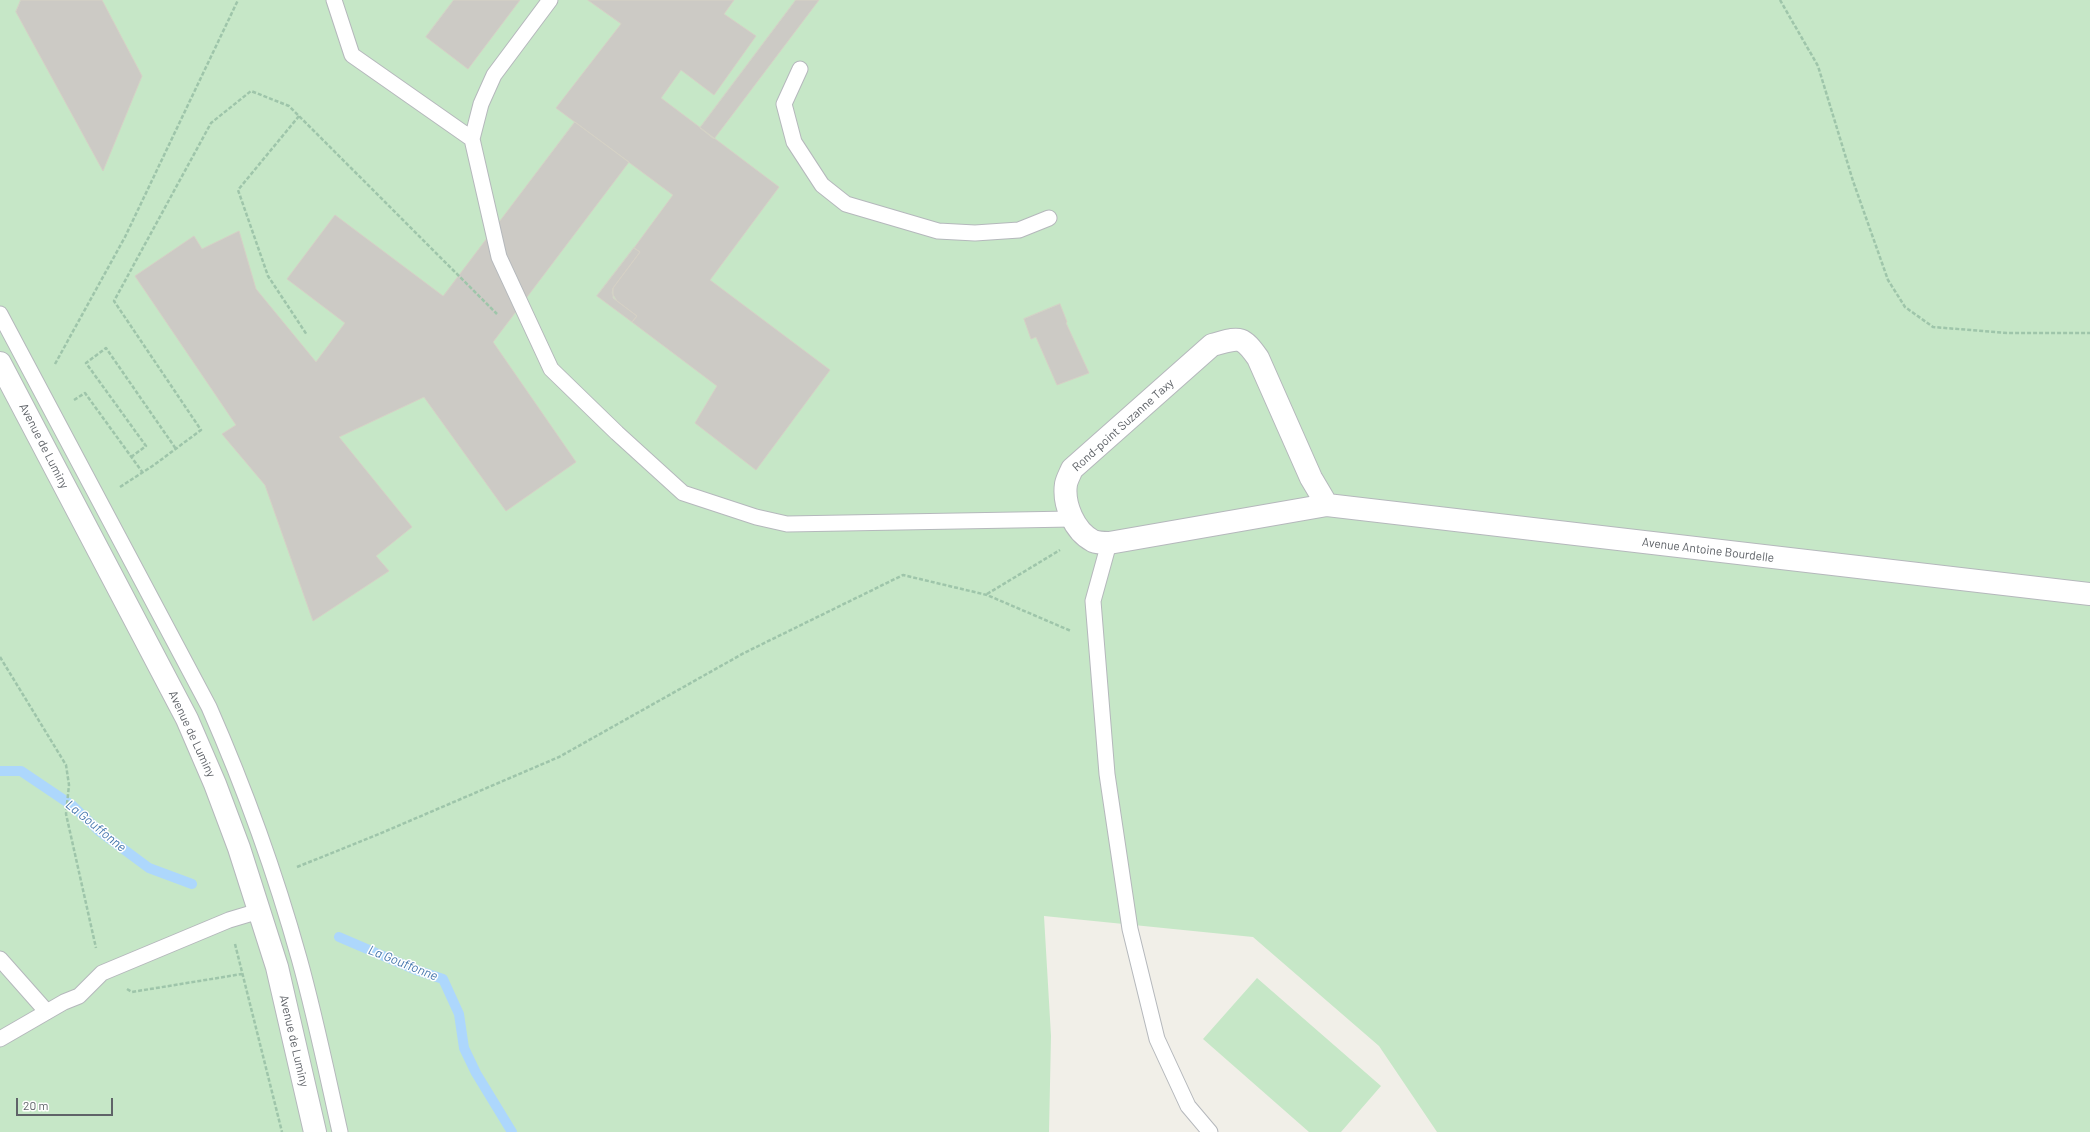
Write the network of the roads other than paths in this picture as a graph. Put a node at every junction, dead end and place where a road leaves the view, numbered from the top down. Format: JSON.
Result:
{"nodes":[{"id":1,"x":334,"y":0,"type":"edge"},
{"id":2,"x":550,"y":0,"type":"edge"},
{"id":3,"x":800,"y":69,"type":"dead end"},
{"id":4,"x":472,"y":139,"type":"junction"},
{"id":5,"x":1049,"y":218,"type":"dead end"},
{"id":6,"x":0,"y":314,"type":"edge"},
{"id":7,"x":0,"y":363,"type":"edge"},
{"id":8,"x":1327,"y":505,"type":"junction"},
{"id":9,"x":1076,"y":525,"type":"junction"},
{"id":10,"x":1109,"y":543,"type":"junction"},
{"id":11,"x":2090,"y":594,"type":"edge"},
{"id":12,"x":259,"y":911,"type":"junction"},
{"id":13,"x":0,"y":959,"type":"edge"},
{"id":14,"x":47,"y":1012,"type":"junction"},
{"id":15,"x":0,"y":1039,"type":"edge"},
{"id":16,"x":315,"y":1132,"type":"edge"},
{"id":17,"x":340,"y":1132,"type":"edge"},
{"id":18,"x":1210,"y":1132,"type":"edge"}],
"edges":[{"from":1,"to":4,"type":"lane"},
{"from":2,"to":4,"type":"lane"},
{"from":3,"to":5,"type":"lane"},
{"from":4,"to":9,"type":"lane"},
{"from":6,"to":17,"type":"lane"},
{"from":7,"to":12,"type":"street","name":"Avenue de Luminy"},
{"from":8,"to":9,"type":"street","name":"Rond-point Suzanne Taxy"},
{"from":8,"to":10,"type":"street"},
{"from":8,"to":11,"type":"street","name":"Avenue Antoine Bourdelle"},
{"from":9,"to":10,"type":"street"},
{"from":10,"to":18,"type":"lane"},
{"from":12,"to":14,"type":"lane"},
{"from":12,"to":16,"type":"street","name":"Avenue de Luminy"},
{"from":13,"to":14,"type":"lane"},
{"from":14,"to":15,"type":"lane"}]}
